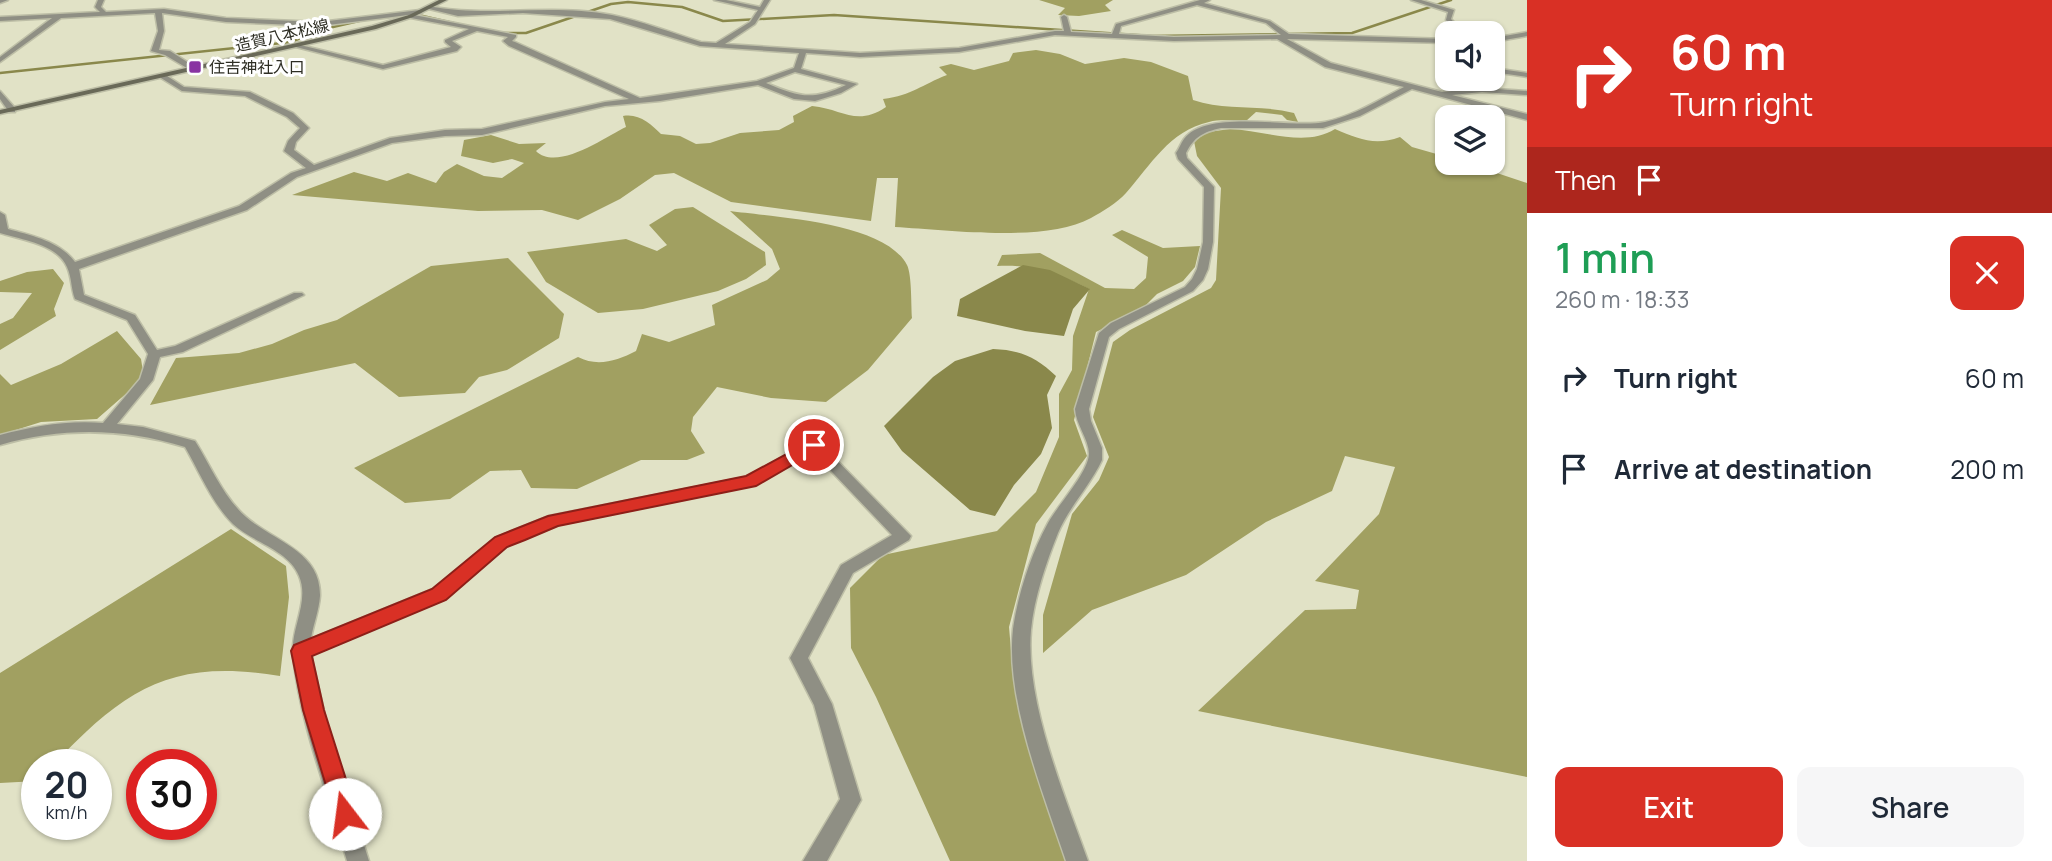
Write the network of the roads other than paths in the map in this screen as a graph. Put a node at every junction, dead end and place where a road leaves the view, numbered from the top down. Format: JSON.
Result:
{"nodes":[{"id":1,"x":101,"y":0,"type":"edge"},
{"id":2,"x":444,"y":0,"type":"edge"},
{"id":3,"x":717,"y":0,"type":"edge"},
{"id":4,"x":767,"y":0,"type":"edge"},
{"id":5,"x":1207,"y":0,"type":"edge"},
{"id":6,"x":1414,"y":0,"type":"edge"},
{"id":7,"x":148,"y":2,"type":"dead end"},
{"id":8,"x":1198,"y":2,"type":"junction"},
{"id":9,"x":428,"y":8,"type":"junction"},
{"id":10,"x":762,"y":9,"type":"junction"},
{"id":11,"x":158,"y":11,"type":"junction"},
{"id":12,"x":415,"y":14,"type":"junction"},
{"id":13,"x":101,"y":15,"type":"junction"},
{"id":14,"x":1065,"y":17,"type":"dead end"},
{"id":15,"x":58,"y":18,"type":"junction"},
{"id":16,"x":0,"y":19,"type":"edge"},
{"id":17,"x":1450,"y":21,"type":"edge"},
{"id":18,"x":474,"y":30,"type":"junction"},
{"id":19,"x":1068,"y":30,"type":"junction"},
{"id":20,"x":1111,"y":34,"type":"junction"},
{"id":21,"x":1527,"y":34,"type":"edge"},
{"id":22,"x":1283,"y":36,"type":"junction"},
{"id":23,"x":1505,"y":38,"type":"edge"},
{"id":24,"x":1428,"y":40,"type":"junction"},
{"id":25,"x":1435,"y":40,"type":"edge"},
{"id":26,"x":1435,"y":43,"type":"edge"},
{"id":27,"x":296,"y":46,"type":"junction"},
{"id":28,"x":716,"y":46,"type":"junction"},
{"id":29,"x":803,"y":52,"type":"junction"},
{"id":30,"x":0,"y":60,"type":"edge"},
{"id":31,"x":192,"y":69,"type":"junction"},
{"id":32,"x":794,"y":71,"type":"junction"},
{"id":33,"x":1505,"y":72,"type":"edge"},
{"id":34,"x":1527,"y":75,"type":"edge"},
{"id":35,"x":164,"y":76,"type":"junction"},
{"id":36,"x":759,"y":83,"type":"junction"},
{"id":37,"x":1411,"y":87,"type":"junction"},
{"id":38,"x":0,"y":93,"type":"edge"},
{"id":39,"x":1527,"y":93,"type":"edge"},
{"id":40,"x":1441,"y":94,"type":"junction"},
{"id":41,"x":640,"y":102,"type":"junction"},
{"id":42,"x":12,"y":110,"type":"junction"},
{"id":43,"x":0,"y":113,"type":"edge"},
{"id":44,"x":1527,"y":117,"type":"edge"},
{"id":45,"x":312,"y":168,"type":"junction"},
{"id":46,"x":0,"y":215,"type":"edge"},
{"id":47,"x":15,"y":235,"type":"junction"},
{"id":48,"x":0,"y":243,"type":"edge"},
{"id":49,"x":73,"y":267,"type":"junction"},
{"id":50,"x":298,"y":295,"type":"dead end"},
{"id":51,"x":154,"y":354,"type":"junction"},
{"id":52,"x":106,"y":428,"type":"junction"},
{"id":53,"x":0,"y":440,"type":"edge"},
{"id":54,"x":301,"y":651,"type":"junction"},
{"id":55,"x":358,"y":861,"type":"edge"},
{"id":56,"x":814,"y":861,"type":"edge"},
{"id":57,"x":1077,"y":861,"type":"edge"}],
"edges":[{"from":1,"to":13,"type":"street"},
{"from":2,"to":9,"type":"main road","name":"造賀八本松線"},
{"from":3,"to":10,"type":"street"},
{"from":4,"to":10,"type":"street"},
{"from":5,"to":8,"type":"street"},
{"from":6,"to":17,"type":"street"},
{"from":7,"to":11,"type":"street"},
{"from":8,"to":20,"type":"street"},
{"from":8,"to":22,"type":"street"},
{"from":9,"to":12,"type":"main road","name":"造賀八本松線"},
{"from":9,"to":28,"type":"street"},
{"from":10,"to":28,"type":"street"},
{"from":11,"to":12,"type":"street"},
{"from":11,"to":13,"type":"street"},
{"from":11,"to":31,"type":"street"},
{"from":12,"to":18,"type":"street"},
{"from":12,"to":27,"type":"main road","name":"造賀八本松線"},
{"from":13,"to":15,"type":"street"},
{"from":14,"to":19,"type":"street"},
{"from":15,"to":16,"type":"street"},
{"from":15,"to":30,"type":"street"},
{"from":18,"to":27,"type":"street"},
{"from":18,"to":41,"type":"street"},
{"from":19,"to":20,"type":"street"},
{"from":19,"to":29,"type":"street"},
{"from":20,"to":22,"type":"street"},
{"from":21,"to":23,"type":"street"},
{"from":22,"to":24,"type":"street"},
{"from":22,"to":37,"type":"street"},
{"from":24,"to":25,"type":"street"},
{"from":24,"to":26,"type":"street"},
{"from":27,"to":31,"type":"main road","name":"造賀八本松線"},
{"from":28,"to":29,"type":"street"},
{"from":29,"to":32,"type":"street"},
{"from":31,"to":35,"type":"main road","name":"造賀八本松線"},
{"from":32,"to":36,"type":"street"},
{"from":32,"to":36,"type":"street"},
{"from":33,"to":34,"type":"street"},
{"from":35,"to":42,"type":"main road","name":"造賀八本松線"},
{"from":35,"to":45,"type":"street"},
{"from":36,"to":41,"type":"street"},
{"from":37,"to":40,"type":"street"},
{"from":37,"to":57,"type":"street"},
{"from":38,"to":42,"type":"street"},
{"from":39,"to":40,"type":"street"},
{"from":40,"to":44,"type":"street"},
{"from":41,"to":45,"type":"street"},
{"from":42,"to":43,"type":"main road","name":"造賀八本松線"},
{"from":45,"to":49,"type":"street"},
{"from":46,"to":47,"type":"street"},
{"from":47,"to":48,"type":"street"},
{"from":47,"to":49,"type":"street"},
{"from":49,"to":51,"type":"street"},
{"from":50,"to":51,"type":"street"},
{"from":51,"to":52,"type":"street"},
{"from":52,"to":53,"type":"street"},
{"from":52,"to":54,"type":"street"},
{"from":54,"to":55,"type":"street"},
{"from":54,"to":56,"type":"street"}]}
